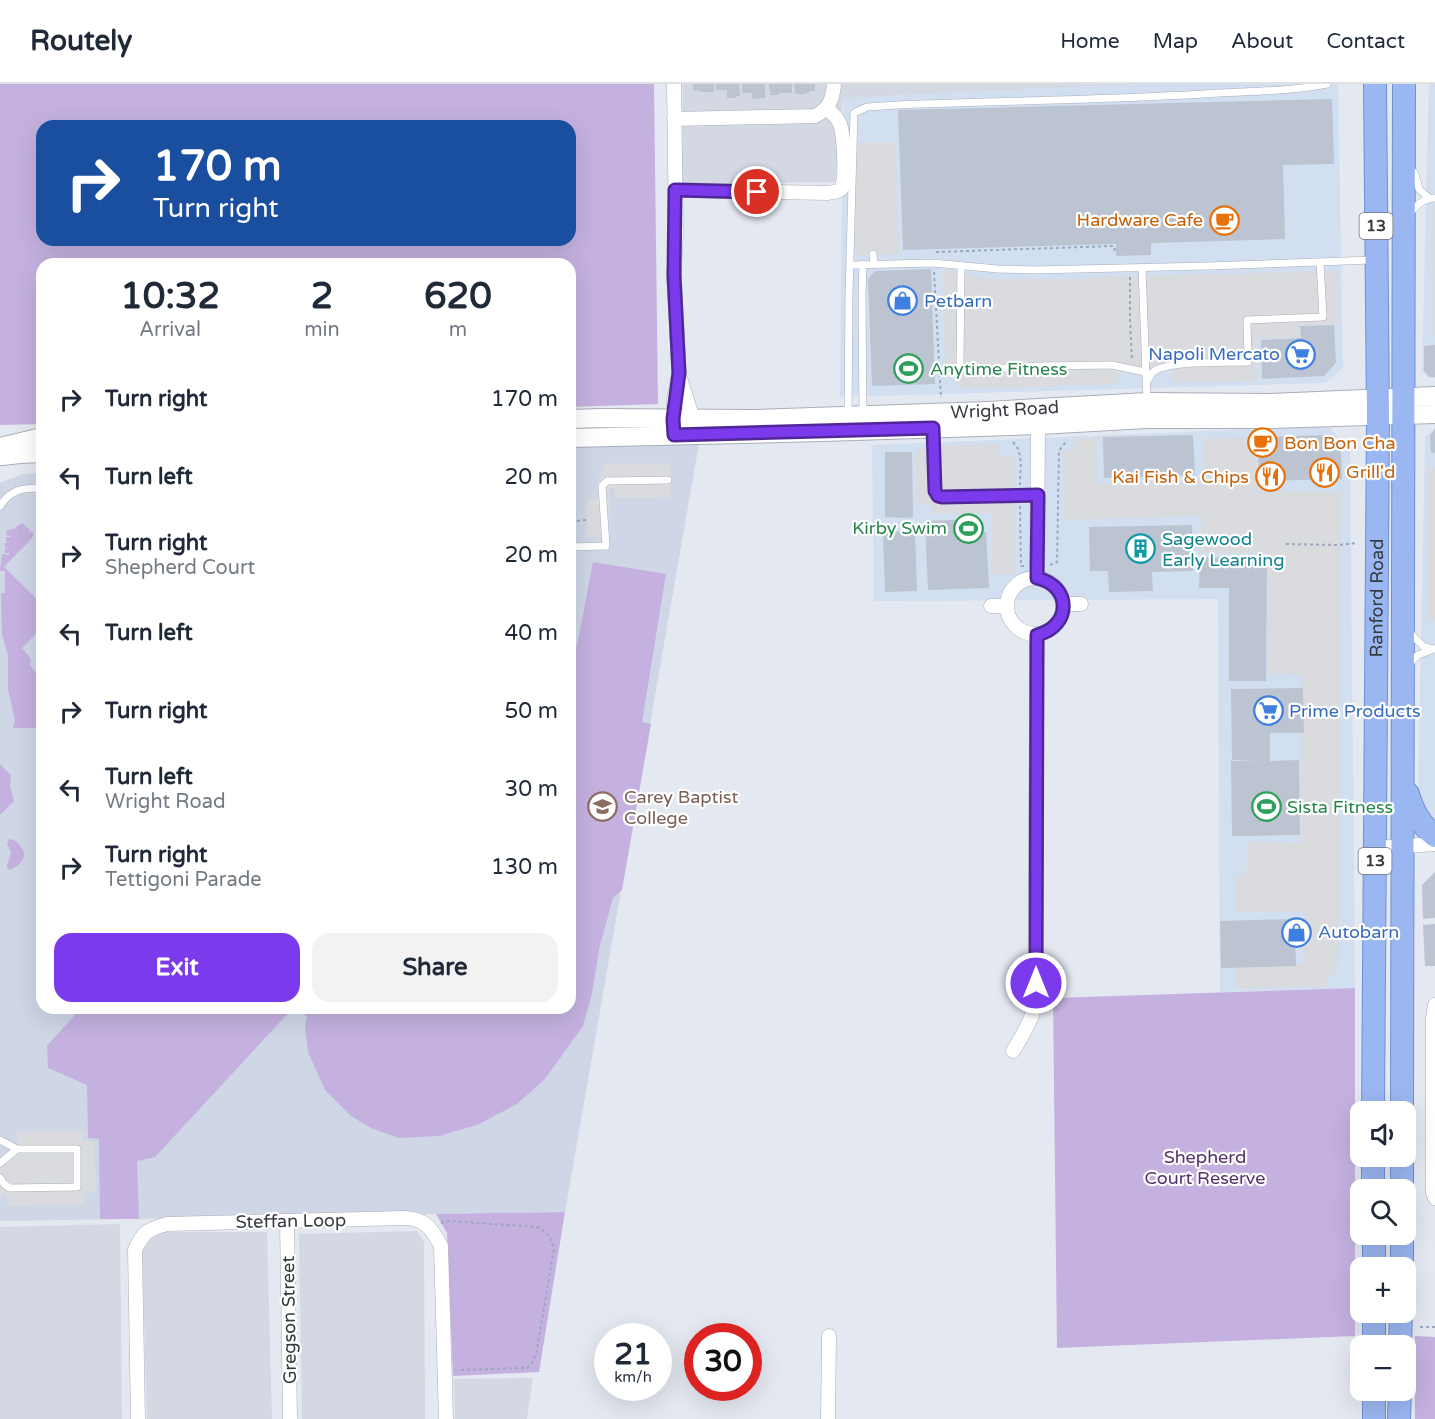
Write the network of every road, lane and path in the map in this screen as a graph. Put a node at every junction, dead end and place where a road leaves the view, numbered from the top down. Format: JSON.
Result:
{"nodes":[{"id":1,"x":674,"y":84,"type":"edge"},
{"id":2,"x":834,"y":84,"type":"edge"},
{"id":3,"x":1327,"y":84,"type":"edge"},
{"id":4,"x":1375,"y":84,"type":"edge"},
{"id":5,"x":1404,"y":84,"type":"edge"},
{"id":6,"x":827,"y":108,"type":"junction"},
{"id":7,"x":674,"y":118,"type":"junction"},
{"id":8,"x":1403,"y":161,"type":"junction"},
{"id":9,"x":675,"y":190,"type":"junction"},
{"id":10,"x":1432,"y":198,"type":"edge"},
{"id":11,"x":1403,"y":226,"type":"junction"},
{"id":12,"x":932,"y":252,"type":"dead end"},
{"id":13,"x":873,"y":255,"type":"dead end"},
{"id":14,"x":1116,"y":257,"type":"dead end"},
{"id":15,"x":1377,"y":260,"type":"junction"},
{"id":16,"x":1320,"y":262,"type":"junction"},
{"id":17,"x":863,"y":264,"type":"junction"},
{"id":18,"x":874,"y":264,"type":"junction"},
{"id":19,"x":850,"y":265,"type":"junction"},
{"id":20,"x":961,"y":265,"type":"junction"},
{"id":21,"x":1142,"y":268,"type":"junction"},
{"id":22,"x":933,"y":269,"type":"dead end"},
{"id":23,"x":1129,"y":276,"type":"dead end"},
{"id":24,"x":1132,"y":363,"type":"dead end"},
{"id":25,"x":1145,"y":372,"type":"junction"},
{"id":26,"x":679,"y":373,"type":"junction"},
{"id":27,"x":1146,"y":384,"type":"junction"},
{"id":28,"x":1435,"y":396,"type":"edge"},
{"id":29,"x":941,"y":404,"type":"dead end"},
{"id":30,"x":1402,"y":406,"type":"junction"},
{"id":31,"x":1378,"y":407,"type":"junction"},
{"id":32,"x":1147,"y":411,"type":"junction"},
{"id":33,"x":1435,"y":414,"type":"edge"},
{"id":34,"x":1038,"y":416,"type":"junction"},
{"id":35,"x":576,"y":419,"type":"edge"},
{"id":36,"x":856,"y":423,"type":"junction"},
{"id":37,"x":673,"y":427,"type":"junction"},
{"id":38,"x":693,"y":427,"type":"junction"},
{"id":39,"x":933,"y":428,"type":"junction"},
{"id":40,"x":576,"y":437,"type":"edge"},
{"id":41,"x":1069,"y":437,"type":"dead end"},
{"id":42,"x":36,"y":438,"type":"edge"},
{"id":43,"x":1010,"y":439,"type":"dead end"},
{"id":44,"x":0,"y":447,"type":"edge"},
{"id":45,"x":36,"y":453,"type":"edge"},
{"id":46,"x":0,"y":457,"type":"edge"},
{"id":47,"x":668,"y":480,"type":"dead end"},
{"id":48,"x":36,"y":488,"type":"edge"},
{"id":49,"x":1020,"y":495,"type":"junction"},
{"id":50,"x":1038,"y":495,"type":"junction"},
{"id":51,"x":0,"y":506,"type":"edge"},
{"id":52,"x":586,"y":520,"type":"dead end"},
{"id":53,"x":577,"y":521,"type":"dead end"},
{"id":54,"x":1357,"y":543,"type":"dead end"},
{"id":55,"x":1286,"y":544,"type":"dead end"},
{"id":56,"x":576,"y":547,"type":"edge"},
{"id":57,"x":1037,"y":573,"type":"junction"},
{"id":58,"x":1063,"y":604,"type":"junction"},
{"id":59,"x":1081,"y":604,"type":"dead end"},
{"id":60,"x":991,"y":606,"type":"dead end"},
{"id":61,"x":1006,"y":606,"type":"junction"},
{"id":62,"x":1403,"y":618,"type":"junction"},
{"id":63,"x":1037,"y":635,"type":"junction"},
{"id":64,"x":1434,"y":650,"type":"edge"},
{"id":65,"x":1403,"y":676,"type":"junction"},
{"id":66,"x":1403,"y":778,"type":"junction"},
{"id":67,"x":1435,"y":836,"type":"edge"},
{"id":68,"x":1435,"y":844,"type":"edge"},
{"id":69,"x":1404,"y":846,"type":"junction"},
{"id":70,"x":1376,"y":848,"type":"junction"},
{"id":71,"x":1435,"y":1005,"type":"edge"},
{"id":72,"x":1012,"y":1051,"type":"dead end"},
{"id":73,"x":1373,"y":1101,"type":"edge"},
{"id":74,"x":1402,"y":1101,"type":"edge"},
{"id":75,"x":0,"y":1140,"type":"edge"},
{"id":76,"x":17,"y":1149,"type":"junction"},
{"id":77,"x":0,"y":1163,"type":"edge"},
{"id":78,"x":0,"y":1178,"type":"edge"},
{"id":79,"x":1435,"y":1198,"type":"edge"},
{"id":80,"x":287,"y":1221,"type":"junction"},
{"id":81,"x":440,"y":1223,"type":"dead end"},
{"id":82,"x":1420,"y":1327,"type":"dead end"},
{"id":83,"x":1435,"y":1327,"type":"edge"},
{"id":84,"x":829,"y":1336,"type":"dead end"},
{"id":85,"x":451,"y":1370,"type":"dead end"},
{"id":86,"x":1374,"y":1401,"type":"edge"},
{"id":87,"x":1400,"y":1401,"type":"edge"},
{"id":88,"x":138,"y":1419,"type":"edge"},
{"id":89,"x":291,"y":1419,"type":"edge"},
{"id":90,"x":446,"y":1419,"type":"edge"},
{"id":91,"x":828,"y":1419,"type":"edge"},
{"id":92,"x":1374,"y":1419,"type":"edge"},
{"id":93,"x":1399,"y":1419,"type":"edge"}],
"edges":[{"from":1,"to":7,"type":"street"},
{"from":2,"to":6,"type":"street"},
{"from":3,"to":19,"type":"lane"},
{"from":4,"to":15,"type":"main road","name":"Ranford Road","number":"13"},
{"from":5,"to":8,"type":"main road","name":"Ranford Road","number":"13"},
{"from":6,"to":7,"type":"street"},
{"from":6,"to":9,"type":"street"},
{"from":7,"to":9,"type":"street"},
{"from":8,"to":10,"type":"lane"},
{"from":8,"to":11,"type":"main road","name":"Ranford Road","number":"13"},
{"from":9,"to":26,"type":"street"},
{"from":10,"to":11,"type":"lane"},
{"from":11,"to":30,"type":"main road","name":"Ranford Road","number":"13"},
{"from":12,"to":14,"type":"path"},
{"from":13,"to":18,"type":"lane"},
{"from":15,"to":16,"type":"lane"},
{"from":15,"to":31,"type":"main road","name":"Ranford Road","number":"13"},
{"from":16,"to":21,"type":"lane"},
{"from":16,"to":27,"type":"lane"},
{"from":17,"to":18,"type":"lane"},
{"from":17,"to":19,"type":"lane"},
{"from":17,"to":36,"type":"lane"},
{"from":18,"to":20,"type":"lane"},
{"from":19,"to":36,"type":"lane"},
{"from":20,"to":21,"type":"lane"},
{"from":20,"to":25,"type":"lane"},
{"from":21,"to":25,"type":"lane"},
{"from":22,"to":29,"type":"path"},
{"from":23,"to":24,"type":"path"},
{"from":25,"to":27,"type":"lane"},
{"from":26,"to":37,"type":"street"},
{"from":26,"to":38,"type":"street"},
{"from":27,"to":32,"type":"lane"},
{"from":28,"to":30,"type":"street"},
{"from":30,"to":31,"type":"street","name":"Wright Road"},
{"from":30,"to":33,"type":"street"},
{"from":30,"to":62,"type":"main road","name":"Ranford Road","number":"13"},
{"from":31,"to":32,"type":"street","name":"Wright Road"},
{"from":31,"to":70,"type":"main road","name":"Ranford Road","number":"13"},
{"from":32,"to":34,"type":"street","name":"Wright Road"},
{"from":34,"to":36,"type":"street","name":"Wright Road"},
{"from":34,"to":39,"type":"street","name":"Wright Road"},
{"from":34,"to":50,"type":"street"},
{"from":35,"to":37,"type":"street","name":"Wright Road"},
{"from":36,"to":38,"type":"street","name":"Wright Road"},
{"from":36,"to":39,"type":"street","name":"Wright Road"},
{"from":37,"to":38,"type":"street","name":"Wright Road"},
{"from":37,"to":40,"type":"street","name":"Wright Road"},
{"from":39,"to":49,"type":"lane"},
{"from":41,"to":57,"type":"path"},
{"from":42,"to":44,"type":"street"},
{"from":43,"to":49,"type":"path"},
{"from":45,"to":46,"type":"street"},
{"from":47,"to":56,"type":"lane"},
{"from":48,"to":51,"type":"lane"},
{"from":49,"to":50,"type":"lane"},
{"from":49,"to":57,"type":"path"},
{"from":50,"to":57,"type":"street"},
{"from":52,"to":53,"type":"path"},
{"from":54,"to":55,"type":"path"},
{"from":57,"to":58,"type":"street"},
{"from":57,"to":61,"type":"street"},
{"from":58,"to":59,"type":"street"},
{"from":58,"to":63,"type":"street"},
{"from":60,"to":61,"type":"street"},
{"from":61,"to":63,"type":"street"},
{"from":62,"to":64,"type":"lane"},
{"from":62,"to":65,"type":"main road","name":"Ranford Road","number":"13"},
{"from":63,"to":72,"type":"street"},
{"from":64,"to":65,"type":"lane"},
{"from":65,"to":66,"type":"main road","name":"Ranford Road","number":"13"},
{"from":66,"to":67,"type":"main road"},
{"from":66,"to":69,"type":"main road","name":"Ranford Road","number":"13"},
{"from":68,"to":69,"type":"street"},
{"from":69,"to":70,"type":"street"},
{"from":69,"to":74,"type":"main road","name":"Ranford Road","number":"13"},
{"from":70,"to":73,"type":"main road","name":"Ranford Road","number":"13"},
{"from":71,"to":79,"type":"street"},
{"from":75,"to":76,"type":"lane"},
{"from":76,"to":77,"type":"lane"},
{"from":76,"to":78,"type":"lane"},
{"from":80,"to":88,"type":"street","name":"Steffan Loop"},
{"from":80,"to":89,"type":"street","name":"Gregson Street"},
{"from":80,"to":90,"type":"street","name":"Steffan Loop"},
{"from":81,"to":85,"type":"path"},
{"from":82,"to":83,"type":"path"},
{"from":84,"to":91,"type":"street"},
{"from":86,"to":92,"type":"main road"},
{"from":87,"to":93,"type":"main road"}]}
